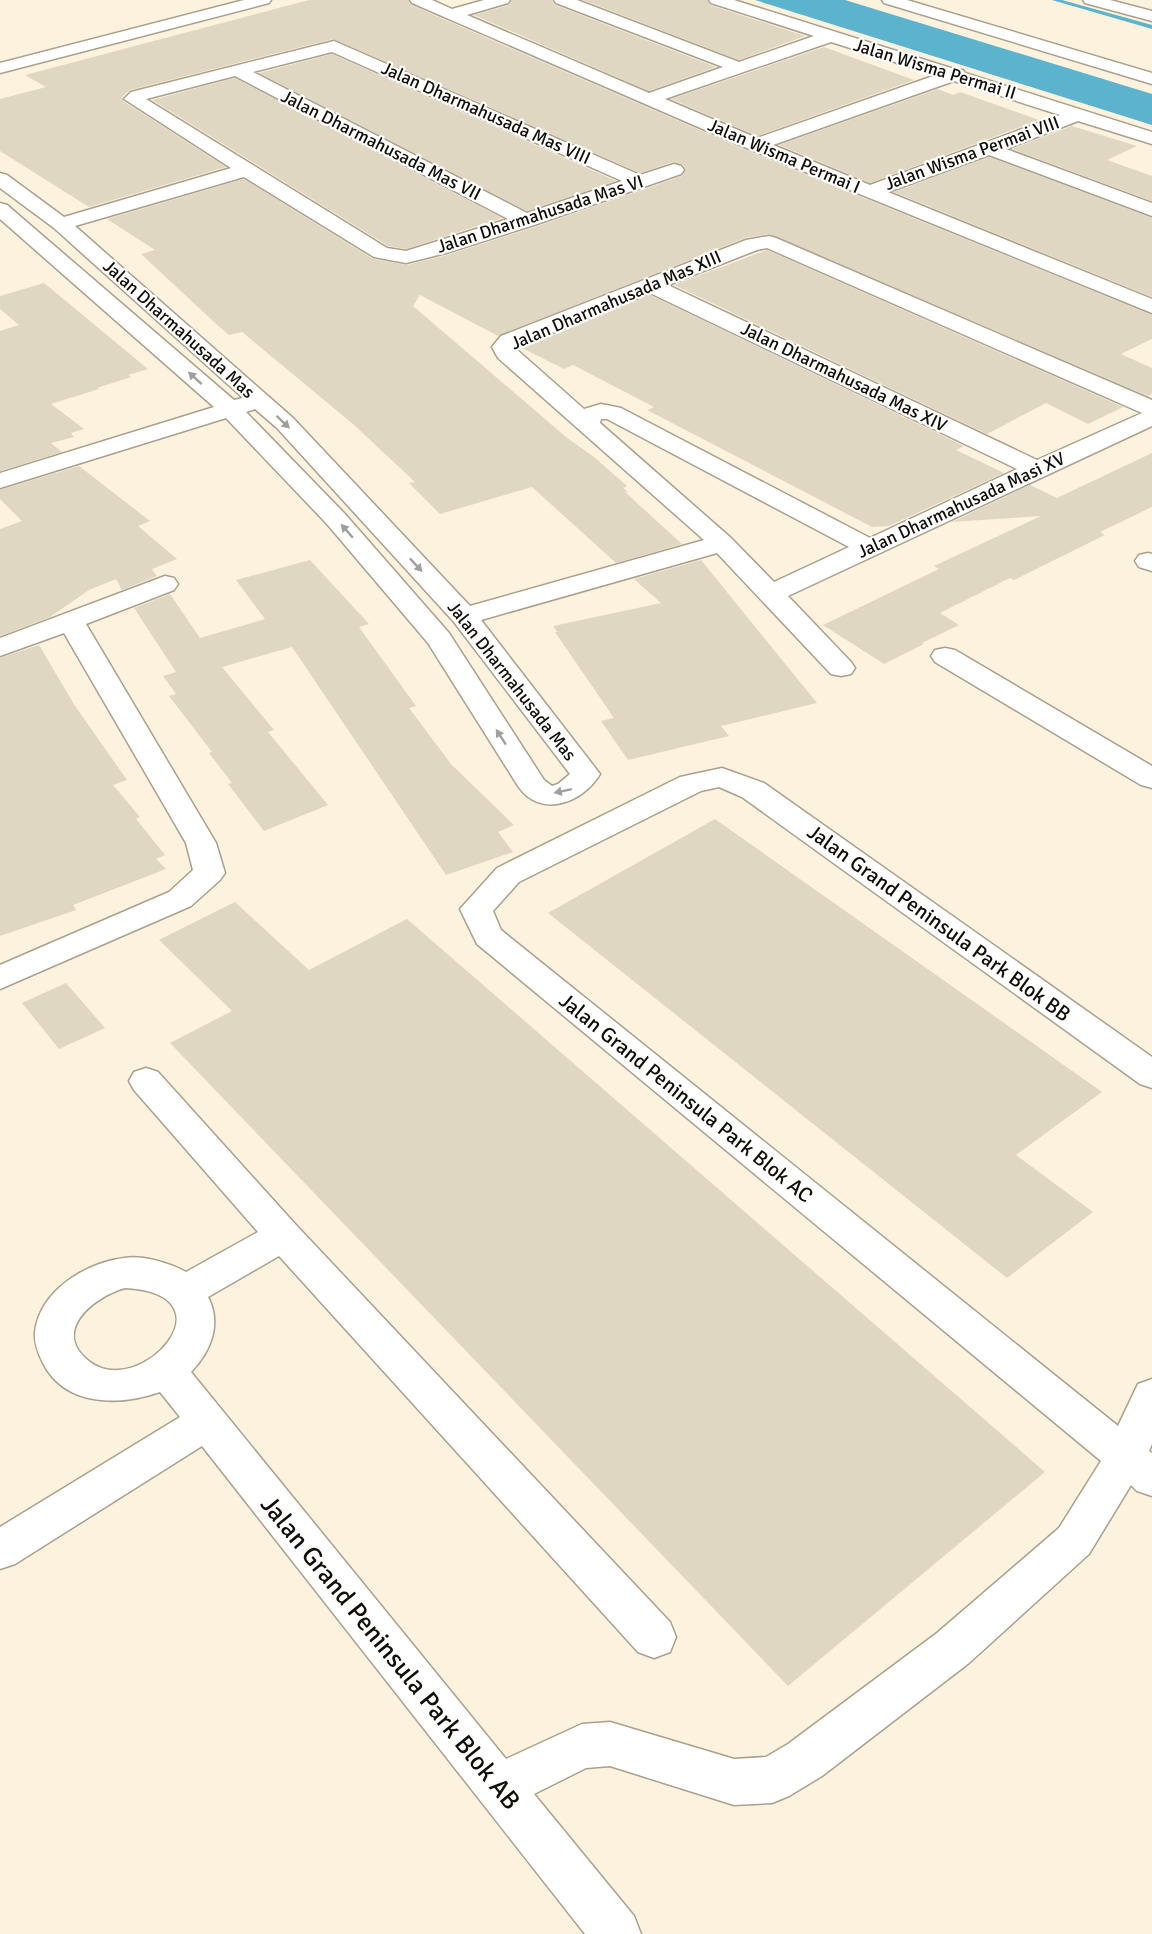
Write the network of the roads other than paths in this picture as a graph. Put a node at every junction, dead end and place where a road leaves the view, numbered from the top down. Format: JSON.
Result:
{"nodes":[{"id":1,"x":263,"y":0,"type":"edge"},
{"id":2,"x":418,"y":0,"type":"edge"},
{"id":3,"x":502,"y":0,"type":"edge"},
{"id":4,"x":562,"y":0,"type":"edge"},
{"id":5,"x":717,"y":0,"type":"edge"},
{"id":6,"x":890,"y":0,"type":"edge"},
{"id":7,"x":1098,"y":1,"type":"edge"},
{"id":8,"x":1151,"y":1,"type":"edge"},
{"id":9,"x":1131,"y":10,"type":"junction"},
{"id":10,"x":451,"y":14,"type":"junction"},
{"id":11,"x":1152,"y":16,"type":"edge"},
{"id":12,"x":831,"y":36,"type":"junction"},
{"id":13,"x":0,"y":68,"type":"edge"},
{"id":14,"x":740,"y":68,"type":"junction"},
{"id":15,"x":236,"y":70,"type":"junction"},
{"id":16,"x":957,"y":74,"type":"junction"},
{"id":17,"x":1152,"y":79,"type":"edge"},
{"id":18,"x":651,"y":98,"type":"junction"},
{"id":19,"x":1076,"y":115,"type":"junction"},
{"id":20,"x":1152,"y":138,"type":"edge"},
{"id":21,"x":756,"y":145,"type":"junction"},
{"id":22,"x":989,"y":149,"type":"junction"},
{"id":23,"x":246,"y":170,"type":"junction"},
{"id":24,"x":674,"y":170,"type":"dead end"},
{"id":25,"x":0,"y":179,"type":"edge"},
{"id":26,"x":638,"y":181,"type":"junction"},
{"id":27,"x":869,"y":192,"type":"junction"},
{"id":28,"x":0,"y":209,"type":"edge"},
{"id":29,"x":1152,"y":210,"type":"edge"},
{"id":30,"x":527,"y":221,"type":"junction"},
{"id":31,"x":61,"y":224,"type":"junction"},
{"id":32,"x":28,"y":231,"type":"junction"},
{"id":33,"x":0,"y":239,"type":"edge"},
{"id":34,"x":651,"y":285,"type":"junction"},
{"id":35,"x":1152,"y":307,"type":"edge"},
{"id":36,"x":259,"y":400,"type":"junction"},
{"id":37,"x":229,"y":408,"type":"junction"},
{"id":38,"x":1152,"y":409,"type":"edge"},
{"id":39,"x":1152,"y":417,"type":"edge"},
{"id":40,"x":587,"y":424,"type":"junction"},
{"id":41,"x":1037,"y":469,"type":"junction"},
{"id":42,"x":0,"y":481,"type":"edge"},
{"id":43,"x":722,"y":543,"type":"junction"},
{"id":44,"x":868,"y":547,"type":"junction"},
{"id":45,"x":165,"y":584,"type":"dead end"},
{"id":46,"x":771,"y":594,"type":"junction"},
{"id":47,"x":464,"y":616,"type":"junction"},
{"id":48,"x":71,"y":621,"type":"junction"},
{"id":49,"x":0,"y":648,"type":"edge"},
{"id":50,"x":945,"y":656,"type":"dead end"},
{"id":51,"x":841,"y":668,"type":"dead end"},
{"id":52,"x":722,"y":777,"type":"joint"},
{"id":53,"x":1152,"y":779,"type":"edge"},
{"id":54,"x":0,"y":978,"type":"edge"},
{"id":55,"x":1152,"y":1075,"type":"edge"},
{"id":56,"x":147,"y":1081,"type":"dead end"},
{"id":57,"x":283,"y":1235,"type":"junction"},
{"id":58,"x":186,"y":1291,"type":"junction"},
{"id":59,"x":166,"y":1370,"type":"junction"},
{"id":60,"x":1152,"y":1396,"type":"edge"},
{"id":61,"x":206,"y":1422,"type":"junction"},
{"id":62,"x":1139,"y":1467,"type":"edge"},
{"id":63,"x":0,"y":1550,"type":"edge"},
{"id":64,"x":654,"y":1637,"type":"dead end"},
{"id":65,"x":498,"y":1788,"type":"junction"},
{"id":66,"x":616,"y":1934,"type":"edge"}],
"edges":[{"from":1,"to":13,"type":"street"},
{"from":2,"to":10,"type":"street","name":"Jalan Wisma Permai I"},
{"from":3,"to":10,"type":"street"},
{"from":4,"to":14,"type":"street"},
{"from":5,"to":12,"type":"street","name":"Jalan Wisma Permai II"},
{"from":6,"to":17,"type":"street"},
{"from":7,"to":9,"type":"street"},
{"from":8,"to":9,"type":"street"},
{"from":9,"to":11,"type":"street"},
{"from":10,"to":18,"type":"street","name":"Jalan Wisma Permai I"},
{"from":12,"to":14,"type":"street"},
{"from":12,"to":16,"type":"street","name":"Jalan Wisma Permai II"},
{"from":14,"to":18,"type":"street"},
{"from":15,"to":23,"type":"street"},
{"from":15,"to":26,"type":"street","name":"Jalan Dharmahusada Mas VIII"},
{"from":15,"to":30,"type":"street","name":"Jalan Dharmahusada Mas VII"},
{"from":16,"to":19,"type":"street","name":"Jalan Wisma Permai II"},
{"from":16,"to":21,"type":"street"},
{"from":18,"to":21,"type":"street","name":"Jalan Wisma Permai I"},
{"from":19,"to":20,"type":"street","name":"Jalan Wisma Permai II"},
{"from":19,"to":22,"type":"street","name":"Jalan Wisma Permai VIII"},
{"from":21,"to":27,"type":"street","name":"Jalan Wisma Permai I"},
{"from":22,"to":27,"type":"street","name":"Jalan Wisma Permai VIII"},
{"from":22,"to":29,"type":"street"},
{"from":23,"to":30,"type":"street","name":"Jalan Dharmahusada Mas VI"},
{"from":23,"to":31,"type":"street"},
{"from":24,"to":26,"type":"street","name":"Jalan Dharmahusada Mas VI"},
{"from":25,"to":31,"type":"street","name":"Jalan Dharmahusada Mas"},
{"from":26,"to":30,"type":"street","name":"Jalan Dharmahusada Mas VI"},
{"from":27,"to":35,"type":"street","name":"Jalan Wisma Permai I"},
{"from":28,"to":32,"type":"street","name":"Jalan Dharmahusada Mas"},
{"from":31,"to":36,"type":"street","name":"Jalan Dharmahusada Mas"},
{"from":32,"to":33,"type":"street"},
{"from":37,"to":32,"type":"street","name":"Jalan Dharmahusada Mas","one_way":true},
{"from":34,"to":38,"type":"street","name":"Jalan Dharmahusada Mas XIII"},
{"from":34,"to":40,"type":"street","name":"Jalan Dharmahusada Mas XIII"},
{"from":34,"to":41,"type":"street","name":"Jalan Dharmahusada Mas XIV"},
{"from":36,"to":37,"type":"street"},
{"from":36,"to":47,"type":"street","name":"Jalan Dharmahusada Mas","one_way":true},
{"from":37,"to":42,"type":"street"},
{"from":47,"to":37,"type":"street","name":"Jalan Dharmahusada Mas","one_way":true},
{"from":39,"to":41,"type":"street","name":"Jalan Dharmahusada Masi XV"},
{"from":40,"to":43,"type":"street","name":"Jalan Dharmahusada Mas XIII"},
{"from":40,"to":44,"type":"street"},
{"from":41,"to":44,"type":"street","name":"Jalan Dharmahusada Masi XV"},
{"from":43,"to":46,"type":"street","name":"Jalan Dharmahusada Mas XIII"},
{"from":43,"to":47,"type":"street"},
{"from":44,"to":46,"type":"street","name":"Jalan Dharmahusada Masi XV"},
{"from":45,"to":48,"type":"street"},
{"from":46,"to":51,"type":"street","name":"Jalan Dharmahusada Mas XIII"},
{"from":48,"to":49,"type":"street"},
{"from":48,"to":54,"type":"street"},
{"from":50,"to":53,"type":"street"},
{"from":52,"to":55,"type":"street","name":"Jalan Grand Peninsula Park Blok BB"},
{"from":52,"to":62,"type":"street","name":"Jalan Grand Peninsula Park Blok AC"},
{"from":56,"to":57,"type":"street"},
{"from":57,"to":58,"type":"street"},
{"from":57,"to":64,"type":"street"},
{"from":58,"to":59,"type":"street"},
{"from":58,"to":59,"type":"street"},
{"from":59,"to":61,"type":"street","name":"Jalan Grand Peninsula Park Blok AB"},
{"from":60,"to":62,"type":"street"},
{"from":61,"to":63,"type":"street"},
{"from":61,"to":65,"type":"street","name":"Jalan Grand Peninsula Park Blok AB"},
{"from":62,"to":65,"type":"street"},
{"from":65,"to":66,"type":"street","name":"Jalan Grand Peninsula Park Blok AB"}]}
